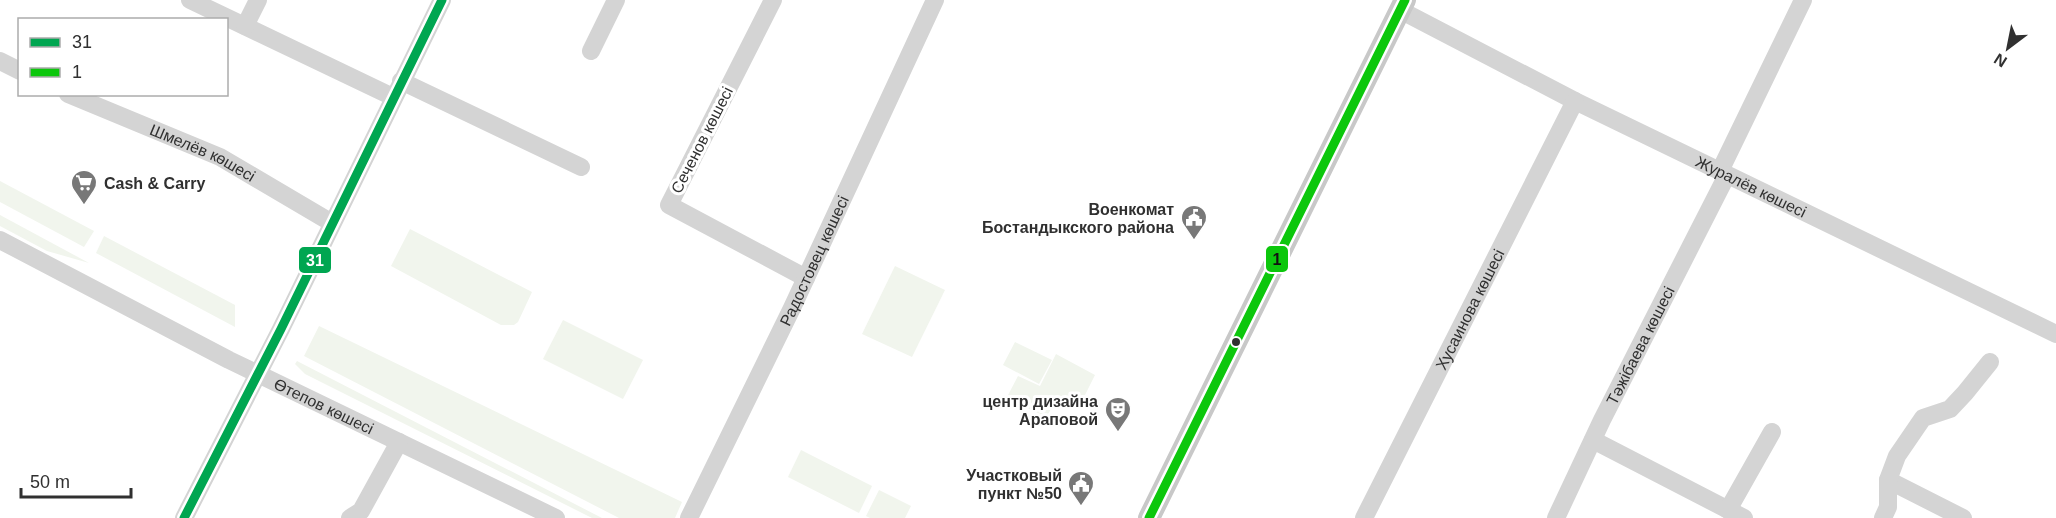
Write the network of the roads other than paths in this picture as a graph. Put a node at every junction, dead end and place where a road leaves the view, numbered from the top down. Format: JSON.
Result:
{"nodes":[{"id":1,"x":190,"y":0,"type":"edge"},
{"id":2,"x":258,"y":0,"type":"edge"},
{"id":3,"x":442,"y":0,"type":"edge"},
{"id":4,"x":616,"y":0,"type":"edge"},
{"id":5,"x":773,"y":0,"type":"edge"},
{"id":6,"x":935,"y":0,"type":"edge"},
{"id":7,"x":1803,"y":0,"type":"edge"},
{"id":8,"x":1403,"y":5,"type":"edge"},
{"id":9,"x":245,"y":26,"type":"junction"},
{"id":10,"x":591,"y":51,"type":"dead end"},
{"id":11,"x":0,"y":61,"type":"edge"},
{"id":12,"x":18,"y":70,"type":"edge"},
{"id":13,"x":397,"y":89,"type":"junction"},
{"id":14,"x":73,"y":96,"type":"edge"},
{"id":15,"x":1575,"y":101,"type":"junction"},
{"id":16,"x":581,"y":167,"type":"dead end"},
{"id":17,"x":1724,"y":173,"type":"junction"},
{"id":18,"x":332,"y":223,"type":"junction"},
{"id":19,"x":0,"y":240,"type":"edge"},
{"id":20,"x":806,"y":278,"type":"junction"},
{"id":21,"x":2056,"y":334,"type":"edge"},
{"id":22,"x":1990,"y":362,"type":"dead end"},
{"id":23,"x":257,"y":373,"type":"junction"},
{"id":24,"x":1772,"y":432,"type":"dead end"},
{"id":25,"x":1593,"y":440,"type":"junction"},
{"id":26,"x":399,"y":442,"type":"junction"},
{"id":27,"x":1888,"y":480,"type":"junction"},
{"id":28,"x":1735,"y":515,"type":"edge"},
{"id":29,"x":184,"y":518,"type":"edge"},
{"id":30,"x":350,"y":518,"type":"edge"},
{"id":31,"x":556,"y":518,"type":"edge"},
{"id":32,"x":689,"y":518,"type":"edge"},
{"id":33,"x":1149,"y":518,"type":"edge"},
{"id":34,"x":1364,"y":518,"type":"edge"},
{"id":35,"x":1556,"y":518,"type":"edge"},
{"id":36,"x":1883,"y":518,"type":"edge"},
{"id":37,"x":1963,"y":518,"type":"edge"}],
"edges":[{"from":1,"to":9,"type":"street"},
{"from":2,"to":9,"type":"street"},
{"from":3,"to":13,"type":"street"},
{"from":4,"to":10,"type":"street"},
{"from":5,"to":20,"type":"street","name":"Сеченов көшесі"},
{"from":6,"to":20,"type":"street","name":"Радостовец көшесі"},
{"from":7,"to":17,"type":"street","name":"Тәжібаева көшесі"},
{"from":8,"to":15,"type":"street","name":"Журалёв көшесі"},
{"from":8,"to":33,"type":"main road"},
{"from":9,"to":13,"type":"street"},
{"from":11,"to":12,"type":"street"},
{"from":13,"to":16,"type":"street"},
{"from":13,"to":18,"type":"street"},
{"from":14,"to":18,"type":"street","name":"Шмелёв көшесі"},
{"from":15,"to":17,"type":"street","name":"Журалёв көшесі"},
{"from":15,"to":34,"type":"street","name":"Хусаинова көшесі"},
{"from":17,"to":21,"type":"street","name":"Журалёв көшесі"},
{"from":17,"to":25,"type":"street","name":"Тәжібаева көшесі"},
{"from":18,"to":23,"type":"street"},
{"from":19,"to":23,"type":"street","name":"Өтепов көшесі"},
{"from":20,"to":32,"type":"street","name":"Радостовец көшесі"},
{"from":22,"to":27,"type":"street"},
{"from":23,"to":26,"type":"street","name":"Өтепов көшесі"},
{"from":23,"to":29,"type":"street"},
{"from":24,"to":28,"type":"street"},
{"from":25,"to":28,"type":"street"},
{"from":25,"to":35,"type":"street","name":"Тәжібаева көшесі"},
{"from":26,"to":30,"type":"street"},
{"from":26,"to":31,"type":"street","name":"Өтепов көшесі"},
{"from":27,"to":36,"type":"street"},
{"from":27,"to":37,"type":"street"}]}
